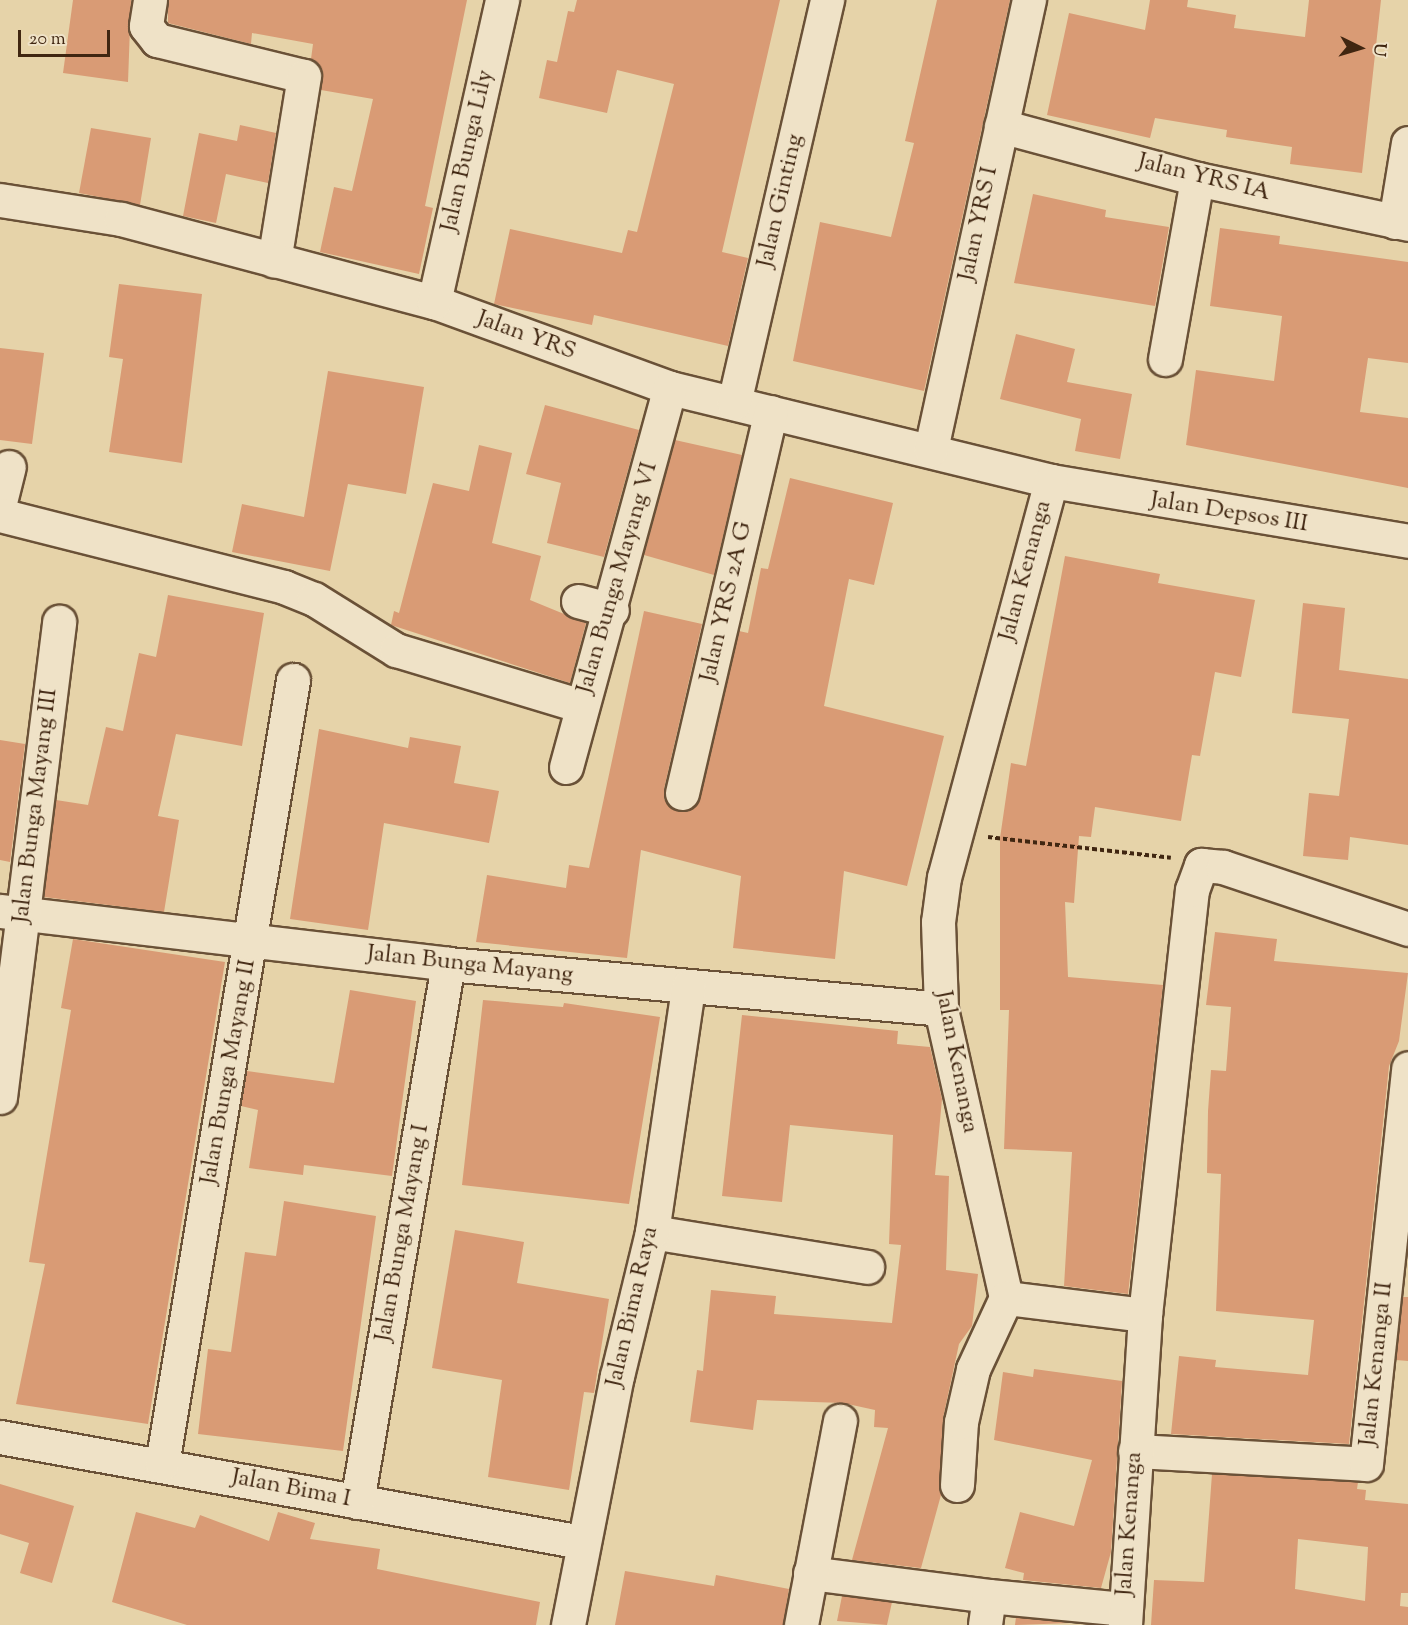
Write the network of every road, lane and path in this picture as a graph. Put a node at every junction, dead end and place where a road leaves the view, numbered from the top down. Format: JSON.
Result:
{"nodes":[{"id":1,"x":150,"y":0,"type":"edge"},
{"id":2,"x":502,"y":0,"type":"edge"},
{"id":3,"x":827,"y":0,"type":"edge"},
{"id":4,"x":1029,"y":0,"type":"edge"},
{"id":5,"x":1001,"y":126,"type":"junction"},
{"id":6,"x":1408,"y":143,"type":"edge"},
{"id":7,"x":1197,"y":179,"type":"junction"},
{"id":8,"x":0,"y":200,"type":"edge"},
{"id":9,"x":1402,"y":223,"type":"edge"},
{"id":10,"x":274,"y":261,"type":"junction"},
{"id":11,"x":434,"y":302,"type":"junction"},
{"id":12,"x":1165,"y":358,"type":"dead end"},
{"id":13,"x":670,"y":388,"type":"junction"},
{"id":14,"x":734,"y":403,"type":"junction"},
{"id":15,"x":771,"y":412,"type":"junction"},
{"id":16,"x":931,"y":449,"type":"junction"},
{"id":17,"x":9,"y":467,"type":"dead end"},
{"id":18,"x":1051,"y":481,"type":"junction"},
{"id":19,"x":0,"y":502,"type":"edge"},
{"id":20,"x":0,"y":515,"type":"edge"},
{"id":21,"x":1408,"y":541,"type":"edge"},
{"id":22,"x":578,"y":601,"type":"dead end"},
{"id":23,"x":612,"y":610,"type":"junction"},
{"id":24,"x":58,"y":622,"type":"dead end"},
{"id":25,"x":293,"y":680,"type":"dead end"},
{"id":26,"x":581,"y":706,"type":"junction"},
{"id":27,"x":566,"y":768,"type":"dead end"},
{"id":28,"x":681,"y":793,"type":"dead end"},
{"id":29,"x":955,"y":834,"type":"junction"},
{"id":30,"x":1201,"y":865,"type":"junction"},
{"id":31,"x":11,"y":912,"type":"edge"},
{"id":32,"x":1408,"y":929,"type":"edge"},
{"id":33,"x":251,"y":940,"type":"junction"},
{"id":34,"x":448,"y":964,"type":"junction"},
{"id":35,"x":688,"y":987,"type":"junction"},
{"id":36,"x":941,"y":1008,"type":"junction"},
{"id":37,"x":1408,"y":1068,"type":"edge"},
{"id":38,"x":0,"y":1097,"type":"edge"},
{"id":39,"x":1403,"y":1172,"type":"edge"},
{"id":40,"x":652,"y":1232,"type":"junction"},
{"id":41,"x":867,"y":1267,"type":"dead end"},
{"id":42,"x":1006,"y":1298,"type":"junction"},
{"id":43,"x":1146,"y":1315,"type":"junction"},
{"id":44,"x":840,"y":1421,"type":"dead end"},
{"id":45,"x":0,"y":1437,"type":"edge"},
{"id":46,"x":1135,"y":1451,"type":"junction"},
{"id":47,"x":162,"y":1464,"type":"junction"},
{"id":48,"x":957,"y":1485,"type":"dead end"},
{"id":49,"x":357,"y":1502,"type":"junction"},
{"id":50,"x":582,"y":1542,"type":"junction"},
{"id":51,"x":810,"y":1573,"type":"junction"},
{"id":52,"x":987,"y":1611,"type":"edge"},
{"id":53,"x":1125,"y":1617,"type":"edge"},
{"id":54,"x":568,"y":1625,"type":"edge"},
{"id":55,"x":801,"y":1625,"type":"edge"}],
"edges":[{"from":1,"to":10,"type":"street"},
{"from":2,"to":11,"type":"street","name":"Jalan Bunga Lily"},
{"from":3,"to":14,"type":"street","name":"Jalan Ginting"},
{"from":4,"to":5,"type":"street","name":"Jalan YRS I"},
{"from":5,"to":7,"type":"street","name":"Jalan YRS IA"},
{"from":5,"to":16,"type":"street","name":"Jalan YRS I"},
{"from":6,"to":9,"type":"street"},
{"from":7,"to":9,"type":"street","name":"Jalan YRS IA"},
{"from":7,"to":12,"type":"street"},
{"from":8,"to":10,"type":"street","name":"Jalan YRS"},
{"from":10,"to":11,"type":"street","name":"Jalan YRS"},
{"from":11,"to":13,"type":"street","name":"Jalan YRS"},
{"from":13,"to":14,"type":"street","name":"Jalan YRS"},
{"from":13,"to":23,"type":"street","name":"Jalan Bunga Mayang VI"},
{"from":14,"to":15,"type":"street","name":"Jalan YRS"},
{"from":15,"to":16,"type":"street","name":"Jalan YRS"},
{"from":15,"to":28,"type":"street","name":"Jalan YRS 2A G"},
{"from":16,"to":18,"type":"street","name":"Jalan YRS"},
{"from":17,"to":19,"type":"street"},
{"from":18,"to":21,"type":"street","name":"Jalan Depsos III"},
{"from":18,"to":29,"type":"street","name":"Jalan Kenanga"},
{"from":20,"to":26,"type":"street"},
{"from":22,"to":23,"type":"street"},
{"from":23,"to":26,"type":"street","name":"Jalan Bunga Mayang VI"},
{"from":24,"to":31,"type":"street","name":"Jalan Bunga Mayang III"},
{"from":25,"to":33,"type":"street","name":"Jalan Bunga Mayang II"},
{"from":26,"to":27,"type":"street","name":"Jalan Bunga Mayang VI"},
{"from":29,"to":30,"type":"path"},
{"from":29,"to":36,"type":"street","name":"Jalan Kenanga"},
{"from":30,"to":32,"type":"street"},
{"from":30,"to":43,"type":"street","name":"Jalan Kenanga"},
{"from":31,"to":33,"type":"street","name":"Jalan Bunga Mayang"},
{"from":31,"to":38,"type":"street","name":"Jalan Bunga Mayang III"},
{"from":33,"to":34,"type":"street","name":"Jalan Bunga Mayang"},
{"from":33,"to":47,"type":"street","name":"Jalan Bunga Mayang II"},
{"from":34,"to":35,"type":"street","name":"Jalan Bunga Mayang"},
{"from":34,"to":49,"type":"street","name":"Jalan Bunga Mayang I"},
{"from":35,"to":36,"type":"street","name":"Jalan Bunga Mayang"},
{"from":35,"to":40,"type":"street","name":"Jalan Bima Raya"},
{"from":36,"to":42,"type":"street","name":"Jalan Kenanga"},
{"from":37,"to":39,"type":"street","name":"Jalan Kenanga II"},
{"from":39,"to":46,"type":"street","name":"Jalan Kenanga II"},
{"from":40,"to":41,"type":"street"},
{"from":40,"to":50,"type":"street","name":"Jalan Bima Raya"},
{"from":42,"to":43,"type":"street"},
{"from":42,"to":48,"type":"street"},
{"from":43,"to":46,"type":"street","name":"Jalan Kenanga"},
{"from":44,"to":51,"type":"street"},
{"from":45,"to":47,"type":"street","name":"Jalan Bima I"},
{"from":46,"to":53,"type":"street","name":"Jalan Kenanga"},
{"from":47,"to":49,"type":"street","name":"Jalan Bima I"},
{"from":49,"to":50,"type":"street","name":"Jalan Bima I"},
{"from":50,"to":54,"type":"street","name":"Jalan Bima Raya"},
{"from":51,"to":52,"type":"street"},
{"from":51,"to":55,"type":"street"},
{"from":52,"to":53,"type":"street"}]}
